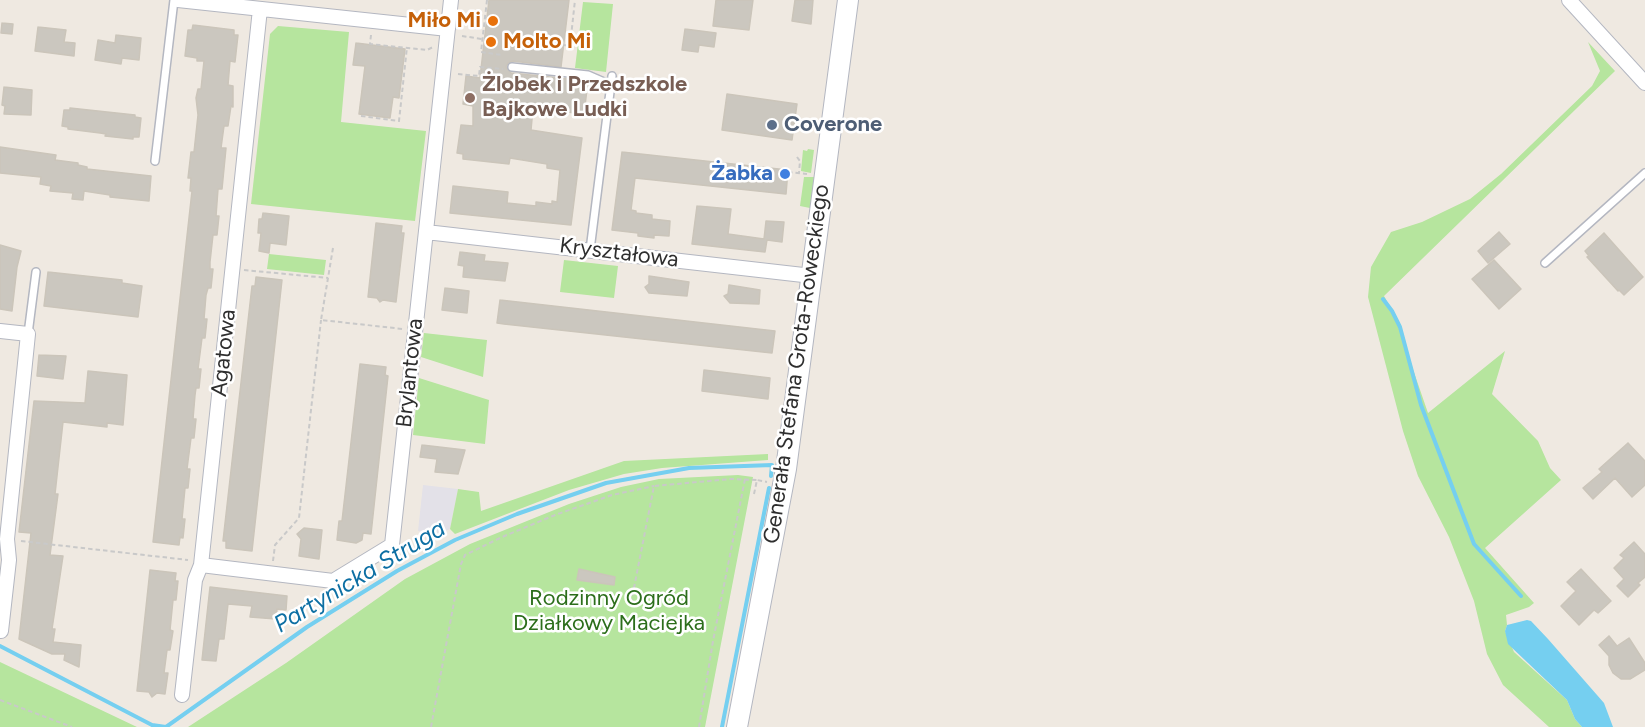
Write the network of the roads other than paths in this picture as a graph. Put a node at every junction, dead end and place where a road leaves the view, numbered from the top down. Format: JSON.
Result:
{"nodes":[{"id":1,"x":176,"y":0,"type":"edge"},
{"id":2,"x":451,"y":0,"type":"edge"},
{"id":3,"x":848,"y":0,"type":"edge"},
{"id":4,"x":1569,"y":0,"type":"edge"},
{"id":5,"x":261,"y":5,"type":"edge"},
{"id":6,"x":452,"y":32,"type":"junction"},
{"id":7,"x":512,"y":67,"type":"road end"},
{"id":8,"x":612,"y":76,"type":"dead end"},
{"id":9,"x":1645,"y":82,"type":"edge"},
{"id":10,"x":611,"y":85,"type":"junction"},
{"id":11,"x":155,"y":160,"type":"dead end"},
{"id":12,"x":1645,"y":173,"type":"edge"},
{"id":13,"x":426,"y":232,"type":"junction"},
{"id":14,"x":590,"y":250,"type":"junction"},
{"id":15,"x":1545,"y":263,"type":"dead end"},
{"id":16,"x":36,"y":272,"type":"dead end"},
{"id":17,"x":812,"y":276,"type":"junction"},
{"id":18,"x":0,"y":331,"type":"edge"},
{"id":19,"x":28,"y":334,"type":"junction"},
{"id":20,"x":197,"y":563,"type":"junction"},
{"id":21,"x":2,"y":631,"type":"dead end"},
{"id":22,"x":182,"y":695,"type":"dead end"},
{"id":23,"x":737,"y":727,"type":"edge"}],
"edges":[{"from":1,"to":5,"type":"street"},
{"from":1,"to":11,"type":"lane"},
{"from":2,"to":6,"type":"street","name":"Brylantowa"},
{"from":3,"to":17,"type":"street","name":"Generała Stefana Grota-Roweckiego"},
{"from":4,"to":9,"type":"street"},
{"from":5,"to":6,"type":"street"},
{"from":5,"to":20,"type":"street","name":"Agatowa"},
{"from":6,"to":13,"type":"street","name":"Brylantowa"},
{"from":7,"to":10,"type":"lane"},
{"from":8,"to":10,"type":"lane"},
{"from":10,"to":14,"type":"lane"},
{"from":12,"to":15,"type":"lane"},
{"from":13,"to":14,"type":"street","name":"Kryształowa"},
{"from":13,"to":20,"type":"street","name":"Brylantowa"},
{"from":14,"to":17,"type":"street","name":"Kryształowa"},
{"from":16,"to":19,"type":"lane"},
{"from":17,"to":23,"type":"street","name":"Generała Stefana Grota-Roweckiego"},
{"from":18,"to":19,"type":"street"},
{"from":19,"to":21,"type":"street"},
{"from":20,"to":22,"type":"street","name":"Agatowa"}]}
